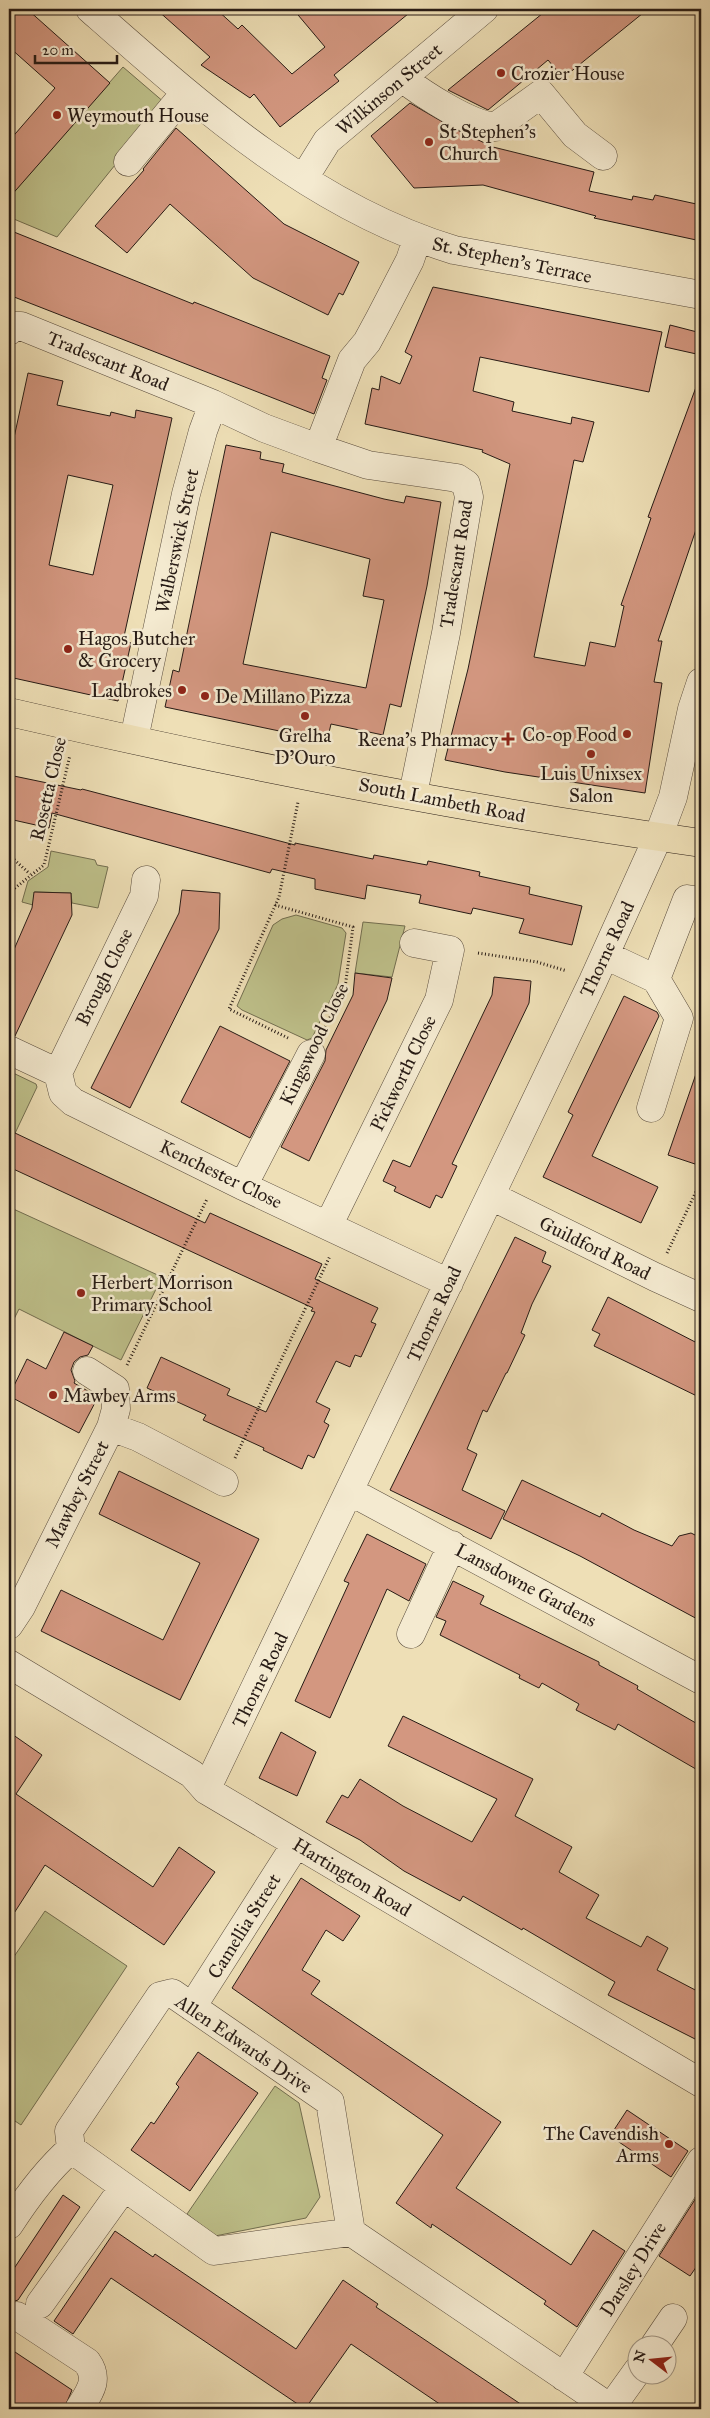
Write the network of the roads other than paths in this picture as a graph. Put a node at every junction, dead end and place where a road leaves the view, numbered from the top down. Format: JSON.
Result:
{"nodes":[{"id":1,"x":90,"y":9,"type":"edge"},
{"id":2,"x":484,"y":9,"type":"edge"},
{"id":3,"x":402,"y":78,"type":"junction"},
{"id":4,"x":185,"y":93,"type":"junction"},
{"id":5,"x":603,"y":156,"type":"dead end"},
{"id":6,"x":128,"y":162,"type":"dead end"},
{"id":7,"x":304,"y":178,"type":"junction"},
{"id":8,"x":417,"y":239,"type":"junction"},
{"id":9,"x":701,"y":295,"type":"edge"},
{"id":10,"x":9,"y":331,"type":"edge"},
{"id":11,"x":213,"y":404,"type":"junction"},
{"id":12,"x":318,"y":448,"type":"junction"},
{"id":13,"x":701,"y":682,"type":"edge"},
{"id":14,"x":9,"y":712,"type":"edge"},
{"id":15,"x":134,"y":739,"type":"junction"},
{"id":16,"x":413,"y":794,"type":"junction"},
{"id":17,"x":658,"y":837,"type":"junction"},
{"id":18,"x":701,"y":843,"type":"edge"},
{"id":19,"x":146,"y":880,"type":"dead end"},
{"id":20,"x":701,"y":901,"type":"edge"},
{"id":21,"x":414,"y":943,"type":"dead end"},
{"id":22,"x":605,"y":955,"type":"junction"},
{"id":23,"x":656,"y":979,"type":"junction"},
{"id":24,"x":9,"y":1050,"type":"edge"},
{"id":25,"x":311,"y":1054,"type":"road end"},
{"id":26,"x":58,"y":1073,"type":"junction"},
{"id":27,"x":651,"y":1108,"type":"dead end"},
{"id":28,"x":231,"y":1180,"type":"junction"},
{"id":29,"x":490,"y":1196,"type":"junction"},
{"id":30,"x":334,"y":1229,"type":"junction"},
{"id":31,"x":449,"y":1283,"type":"junction"},
{"id":32,"x":701,"y":1298,"type":"edge"},
{"id":33,"x":87,"y":1371,"type":"dead end"},
{"id":34,"x":111,"y":1427,"type":"junction"},
{"id":35,"x":224,"y":1482,"type":"road end"},
{"id":36,"x":351,"y":1492,"type":"junction"},
{"id":37,"x":452,"y":1545,"type":"junction"},
{"id":38,"x":9,"y":1625,"type":"edge"},
{"id":39,"x":411,"y":1634,"type":"dead end"},
{"id":40,"x":9,"y":1664,"type":"edge"},
{"id":41,"x":701,"y":1680,"type":"edge"},
{"id":42,"x":206,"y":1790,"type":"junction"},
{"id":43,"x":296,"y":1844,"type":"junction"},
{"id":44,"x":192,"y":2007,"type":"junction"},
{"id":45,"x":701,"y":2083,"type":"edge"},
{"id":46,"x":71,"y":2149,"type":"junction"},
{"id":47,"x":701,"y":2161,"type":"edge"},
{"id":48,"x":124,"y":2187,"type":"junction"},
{"id":49,"x":9,"y":2224,"type":"edge"},
{"id":50,"x":351,"y":2232,"type":"junction"},
{"id":51,"x":673,"y":2318,"type":"dead end"},
{"id":52,"x":661,"y":2336,"type":"edge"},
{"id":53,"x":564,"y":2377,"type":"junction"},
{"id":54,"x":628,"y":2384,"type":"edge"},
{"id":55,"x":79,"y":2409,"type":"edge"},
{"id":56,"x":611,"y":2409,"type":"edge"}],
"edges":[{"from":1,"to":4,"type":"street","name":"St. Stephen's Terrace"},
{"from":2,"to":3,"type":"street","name":"Wilkinson Street"},
{"from":3,"to":5,"type":"street"},
{"from":3,"to":7,"type":"street","name":"Wilkinson Street"},
{"from":4,"to":6,"type":"street"},
{"from":4,"to":7,"type":"street","name":"St. Stephen's Terrace"},
{"from":7,"to":8,"type":"street","name":"St. Stephen's Terrace"},
{"from":8,"to":9,"type":"street","name":"St. Stephen's Terrace"},
{"from":8,"to":12,"type":"street"},
{"from":10,"to":11,"type":"street","name":"Tradescant Road"},
{"from":11,"to":12,"type":"street","name":"Tradescant Road"},
{"from":11,"to":15,"type":"street","name":"Walberswick Street"},
{"from":12,"to":16,"type":"street","name":"Tradescant Road"},
{"from":13,"to":17,"type":"street","name":"Thorne Road"},
{"from":14,"to":15,"type":"highway","name":"South Lambeth Road"},
{"from":15,"to":16,"type":"highway","name":"South Lambeth Road"},
{"from":16,"to":17,"type":"highway","name":"South Lambeth Road"},
{"from":17,"to":18,"type":"highway","name":"South Lambeth Road"},
{"from":17,"to":22,"type":"street","name":"Thorne Road"},
{"from":19,"to":26,"type":"street","name":"Brough Close"},
{"from":20,"to":23,"type":"street"},
{"from":21,"to":30,"type":"street","name":"Pickworth Close"},
{"from":22,"to":23,"type":"street"},
{"from":22,"to":29,"type":"street","name":"Thorne Road"},
{"from":23,"to":27,"type":"street"},
{"from":24,"to":26,"type":"street"},
{"from":25,"to":28,"type":"street","name":"Kingswood Close"},
{"from":26,"to":28,"type":"street","name":"Kenchester Close"},
{"from":28,"to":30,"type":"street","name":"Kenchester Close"},
{"from":29,"to":31,"type":"street","name":"Thorne Road"},
{"from":29,"to":32,"type":"street","name":"Guildford Road"},
{"from":30,"to":31,"type":"street","name":"Kenchester Close"},
{"from":31,"to":36,"type":"street","name":"Thorne Road"},
{"from":33,"to":34,"type":"street","name":"Mawbey Street"},
{"from":34,"to":35,"type":"street"},
{"from":34,"to":38,"type":"street","name":"Mawbey Street"},
{"from":36,"to":37,"type":"street","name":"Lansdowne Gardens"},
{"from":36,"to":42,"type":"street","name":"Thorne Road"},
{"from":37,"to":39,"type":"street"},
{"from":37,"to":41,"type":"street","name":"Lansdowne Gardens"},
{"from":40,"to":42,"type":"street","name":"Hartington Road"},
{"from":42,"to":43,"type":"street","name":"Hartington Road"},
{"from":43,"to":44,"type":"street","name":"Camellia Street"},
{"from":43,"to":45,"type":"street","name":"Hartington Road"},
{"from":44,"to":46,"type":"street","name":"Allen Edwards Drive"},
{"from":44,"to":50,"type":"street","name":"Allen Edwards Drive"},
{"from":46,"to":48,"type":"street"},
{"from":46,"to":49,"type":"street"},
{"from":47,"to":53,"type":"street","name":"Darsley Drive"},
{"from":48,"to":50,"type":"street"},
{"from":48,"to":55,"type":"street"},
{"from":50,"to":53,"type":"street"},
{"from":51,"to":52,"type":"street"},
{"from":53,"to":56,"type":"street"},
{"from":54,"to":56,"type":"street"}]}
